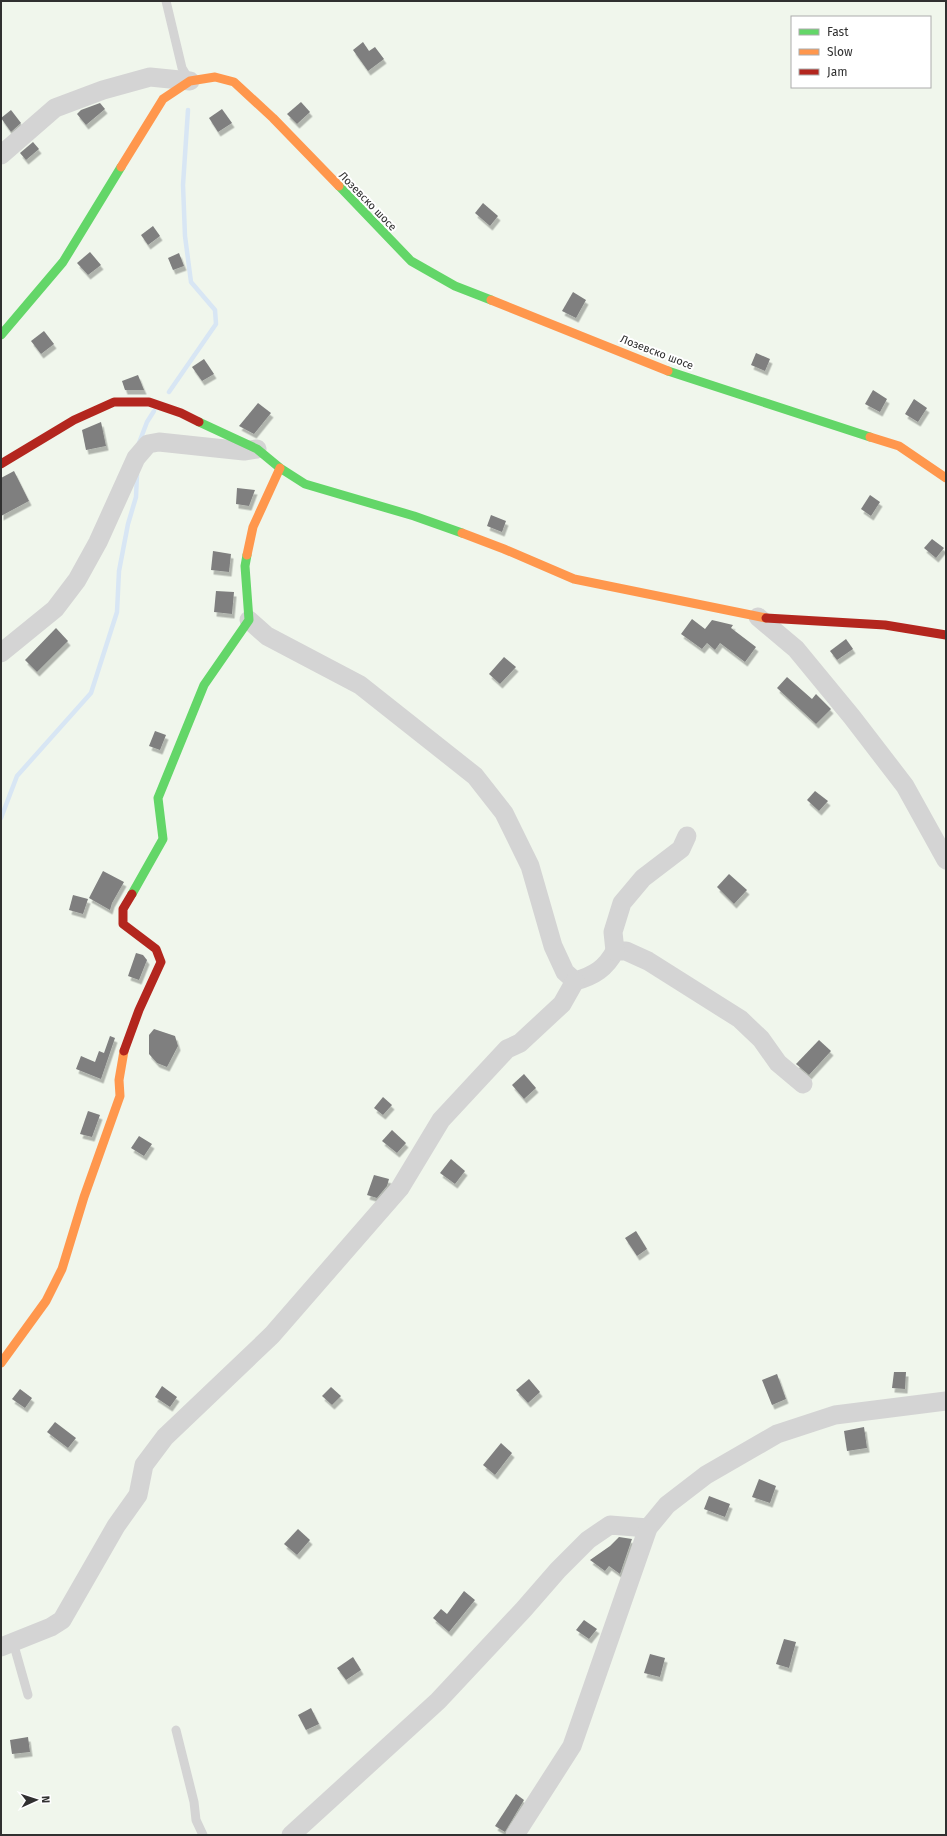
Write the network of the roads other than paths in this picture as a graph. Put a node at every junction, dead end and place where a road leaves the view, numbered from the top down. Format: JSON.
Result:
{"nodes":[{"id":1,"x":166,"y":1,"type":"edge"},
{"id":2,"x":190,"y":81,"type":"junction"},
{"id":3,"x":1,"y":155,"type":"edge"},
{"id":4,"x":1,"y":335,"type":"edge"},
{"id":5,"x":257,"y":448,"type":"junction"},
{"id":6,"x":1,"y":464,"type":"edge"},
{"id":7,"x":280,"y":468,"type":"junction"},
{"id":8,"x":946,"y":478,"type":"edge"},
{"id":9,"x":758,"y":616,"type":"junction"},
{"id":10,"x":249,"y":620,"type":"junction"},
{"id":11,"x":946,"y":635,"type":"edge"},
{"id":12,"x":1,"y":653,"type":"edge"},
{"id":13,"x":686,"y":836,"type":"dead end"},
{"id":14,"x":946,"y":860,"type":"edge"},
{"id":15,"x":615,"y":951,"type":"junction"},
{"id":16,"x":576,"y":981,"type":"junction"},
{"id":17,"x":803,"y":1084,"type":"dead end"},
{"id":18,"x":1,"y":1363,"type":"edge"},
{"id":19,"x":946,"y":1401,"type":"edge"},
{"id":20,"x":648,"y":1528,"type":"junction"},
{"id":21,"x":7,"y":1644,"type":"edge"},
{"id":22,"x":28,"y":1695,"type":"dead end"},
{"id":23,"x":176,"y":1730,"type":"dead end"},
{"id":24,"x":297,"y":1834,"type":"edge"},
{"id":25,"x":203,"y":1835,"type":"edge"},
{"id":26,"x":515,"y":1835,"type":"edge"}],
"edges":[{"from":1,"to":2,"type":"lane"},
{"from":2,"to":3,"type":"street"},
{"from":2,"to":4,"type":"street","name":"Лозевско шосе"},
{"from":2,"to":8,"type":"street","name":"Лозевско шосе"},
{"from":5,"to":6,"type":"street"},
{"from":5,"to":7,"type":"street"},
{"from":5,"to":12,"type":"street"},
{"from":7,"to":9,"type":"street"},
{"from":7,"to":10,"type":"street"},
{"from":9,"to":11,"type":"street"},
{"from":9,"to":14,"type":"street"},
{"from":10,"to":16,"type":"street"},
{"from":10,"to":18,"type":"street"},
{"from":13,"to":15,"type":"street"},
{"from":15,"to":16,"type":"street"},
{"from":15,"to":17,"type":"street"},
{"from":16,"to":21,"type":"street"},
{"from":19,"to":20,"type":"street"},
{"from":20,"to":24,"type":"street"},
{"from":20,"to":26,"type":"street"},
{"from":21,"to":22,"type":"lane"},
{"from":23,"to":25,"type":"lane"}]}
